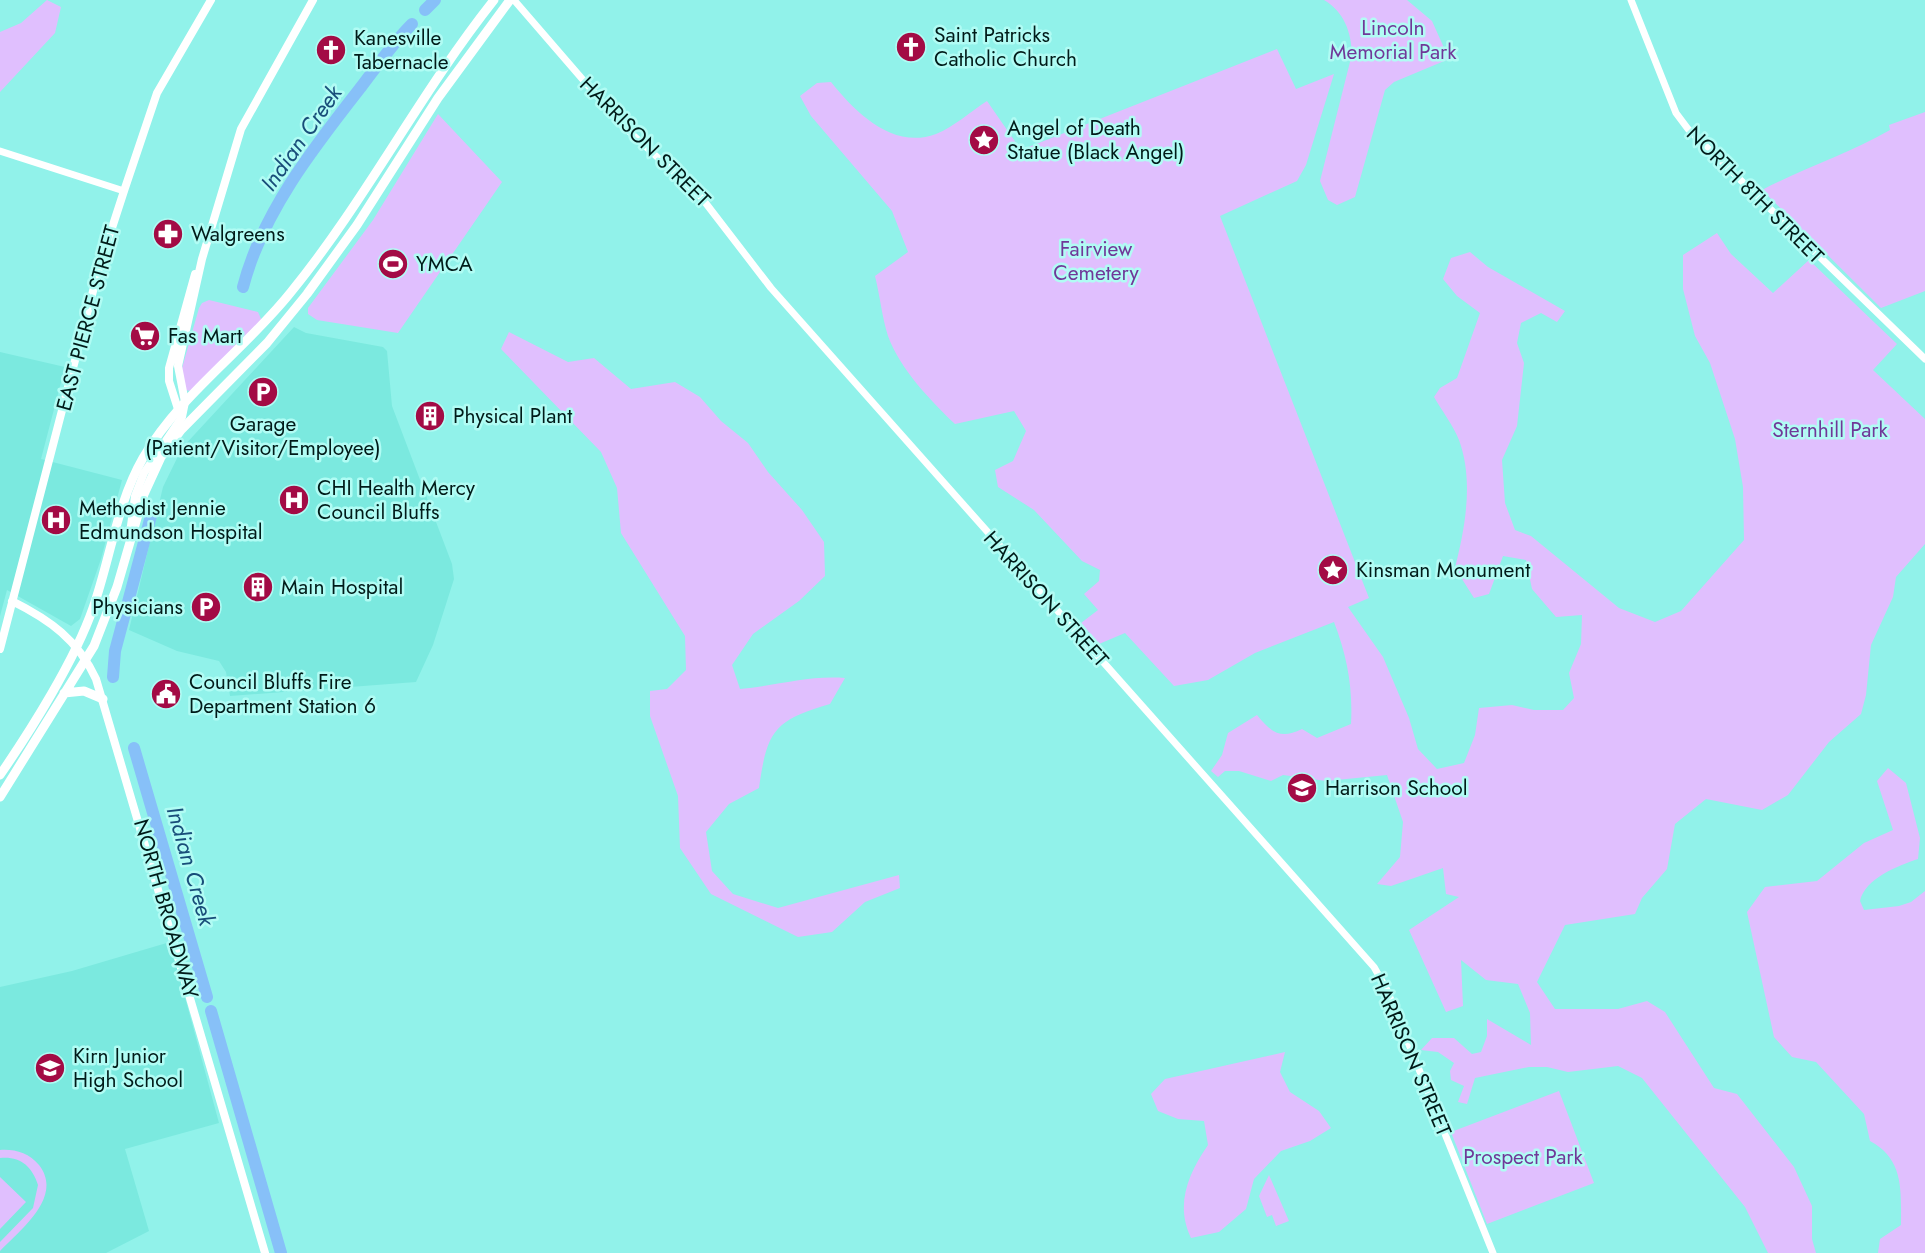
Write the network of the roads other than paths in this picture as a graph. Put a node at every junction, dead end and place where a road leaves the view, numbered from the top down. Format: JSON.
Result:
{"nodes":[{"id":1,"x":211,"y":0,"type":"edge"},
{"id":2,"x":313,"y":0,"type":"edge"},
{"id":3,"x":494,"y":0,"type":"edge"},
{"id":4,"x":512,"y":0,"type":"edge"},
{"id":5,"x":1631,"y":0,"type":"edge"},
{"id":6,"x":0,"y":151,"type":"edge"},
{"id":7,"x":124,"y":191,"type":"junction"},
{"id":8,"x":1925,"y":359,"type":"edge"},
{"id":9,"x":182,"y":406,"type":"junction"},
{"id":10,"x":129,"y":546,"type":"junction"},
{"id":11,"x":12,"y":601,"type":"junction"},
{"id":12,"x":76,"y":645,"type":"junction"},
{"id":13,"x":0,"y":649,"type":"edge"},
{"id":14,"x":86,"y":660,"type":"junction"},
{"id":15,"x":64,"y":693,"type":"junction"},
{"id":16,"x":103,"y":699,"type":"junction"},
{"id":17,"x":0,"y":775,"type":"edge"},
{"id":18,"x":0,"y":797,"type":"edge"},
{"id":19,"x":265,"y":1253,"type":"edge"},
{"id":20,"x":1493,"y":1253,"type":"edge"}],
"edges":[{"from":1,"to":7,"type":"main road","name":"EAST PIERCE STREET"},
{"from":2,"to":9,"type":"main road"},
{"from":3,"to":9,"type":"main road"},
{"from":4,"to":10,"type":"main road"},
{"from":4,"to":20,"type":"street","name":"HARRISON STREET"},
{"from":5,"to":8,"type":"street","name":"NORTH 8TH STREET"},
{"from":6,"to":7,"type":"street"},
{"from":7,"to":11,"type":"main road","name":"EAST PIERCE STREET"},
{"from":9,"to":10,"type":"main road"},
{"from":9,"to":12,"type":"main road"},
{"from":10,"to":14,"type":"main road"},
{"from":11,"to":12,"type":"main road","name":"NORTH BROADWAY"},
{"from":11,"to":13,"type":"main road","name":"EAST PIERCE STREET"},
{"from":12,"to":14,"type":"main road","name":"NORTH BROADWAY"},
{"from":12,"to":17,"type":"main road"},
{"from":14,"to":15,"type":"main road"},
{"from":14,"to":16,"type":"main road","name":"NORTH BROADWAY"},
{"from":15,"to":16,"type":"main road"},
{"from":15,"to":18,"type":"main road"},
{"from":16,"to":19,"type":"main road","name":"NORTH BROADWAY"}]}
